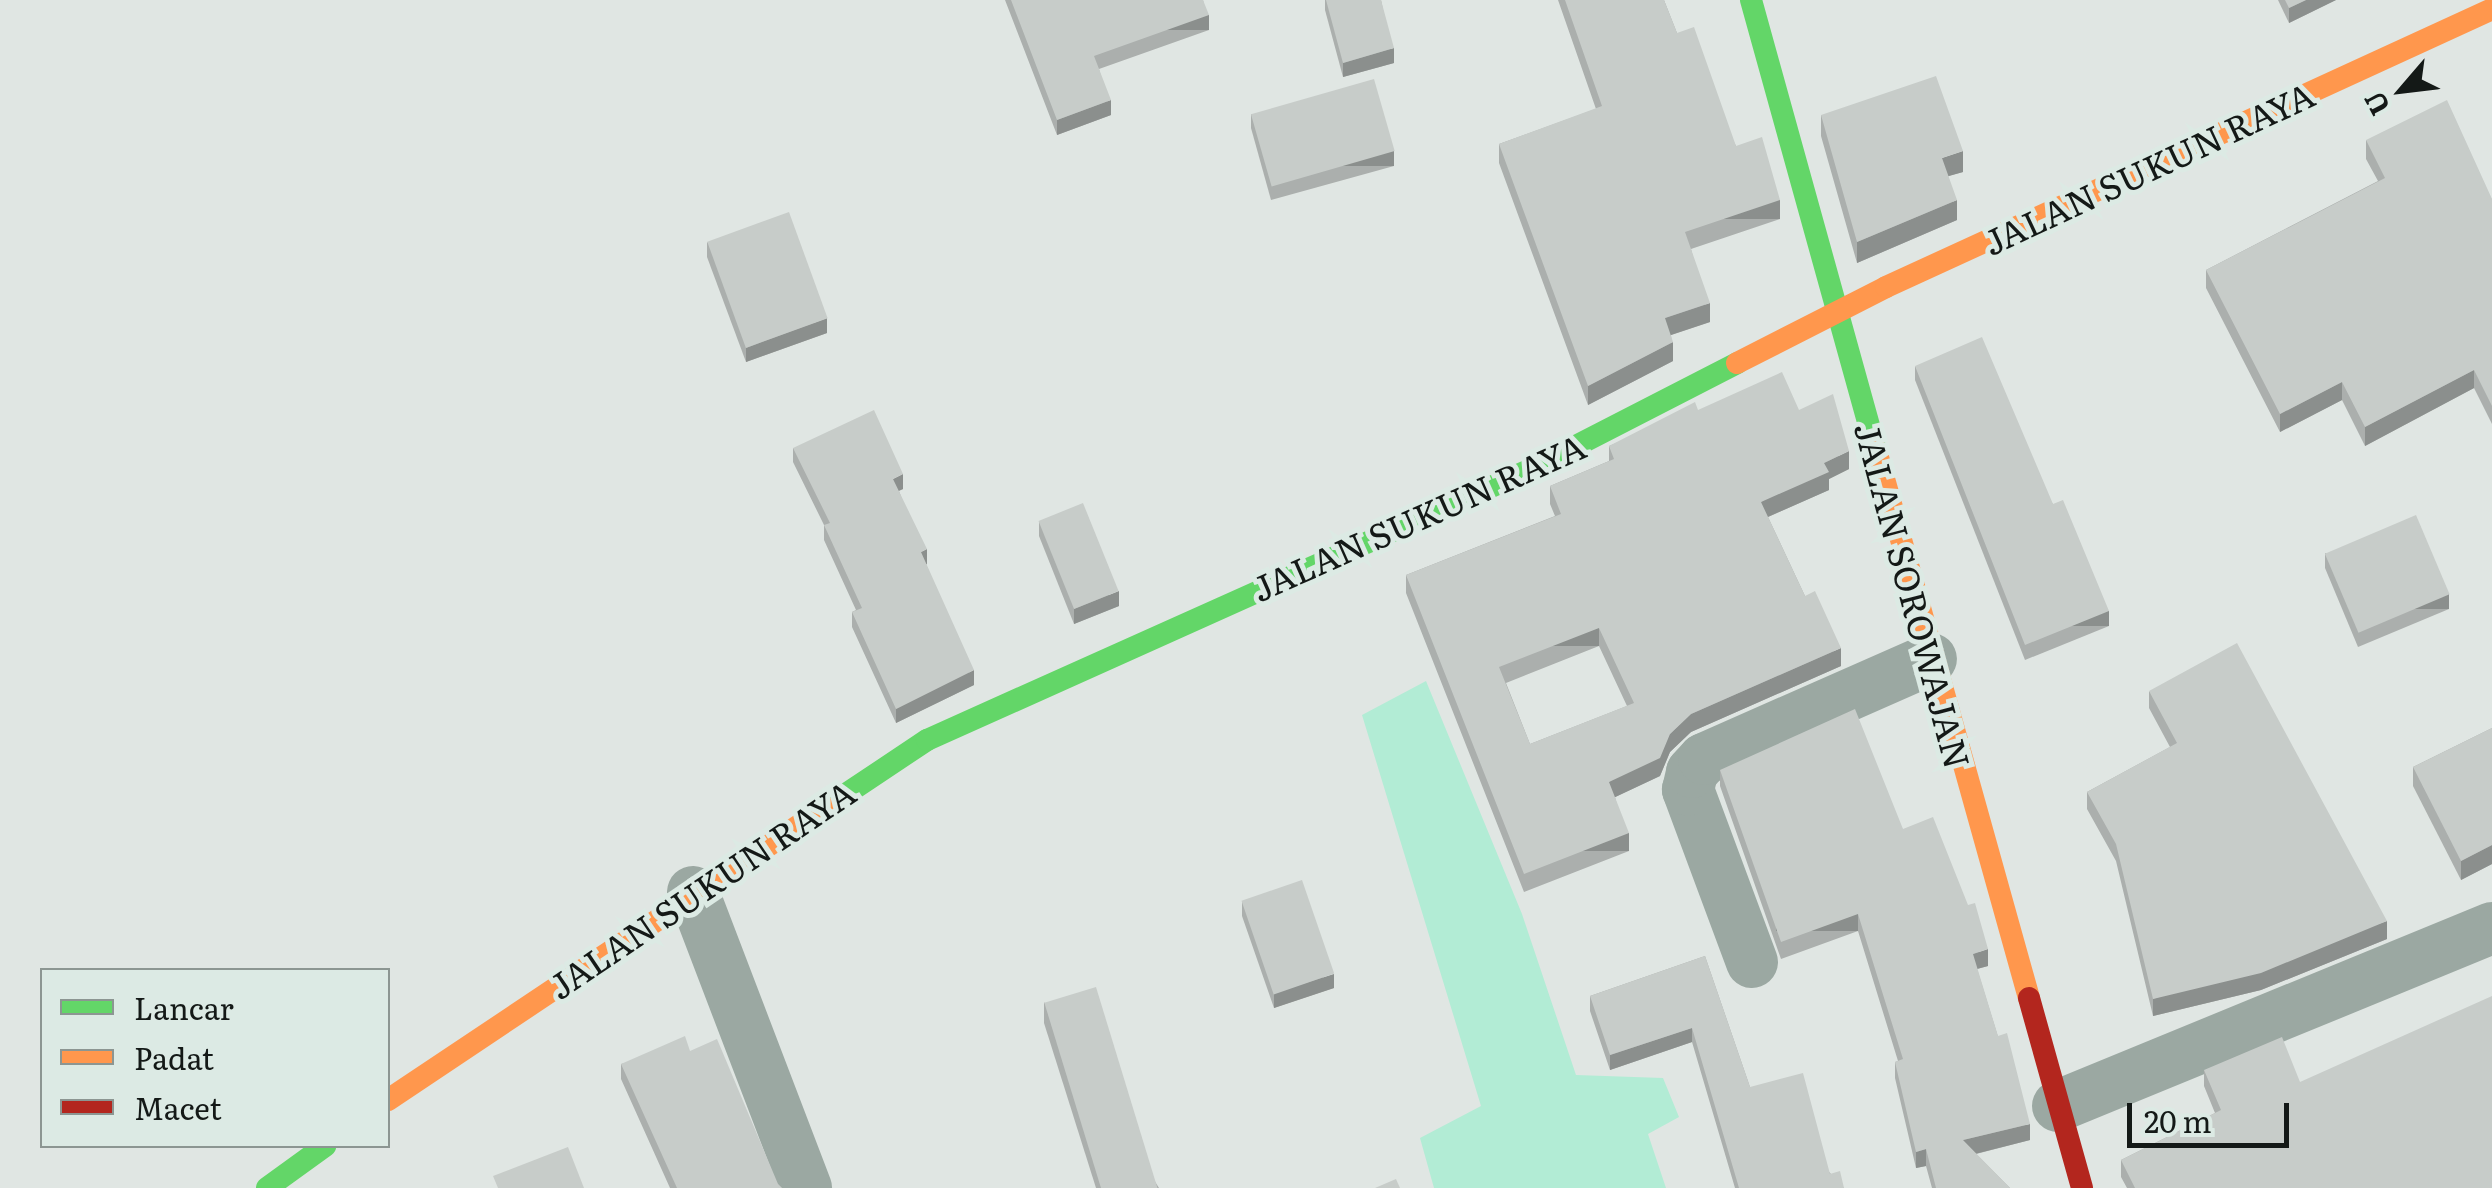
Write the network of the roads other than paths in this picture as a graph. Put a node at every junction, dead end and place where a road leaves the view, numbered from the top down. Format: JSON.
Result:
{"nodes":[{"id":1,"x":1751,"y":0,"type":"edge"},
{"id":2,"x":2492,"y":9,"type":"edge"},
{"id":3,"x":1838,"y":314,"type":"junction"},
{"id":4,"x":1931,"y":660,"type":"junction"},
{"id":5,"x":693,"y":892,"type":"junction"},
{"id":6,"x":2492,"y":928,"type":"edge"},
{"id":7,"x":1752,"y":962,"type":"dead end"},
{"id":8,"x":390,"y":1099,"type":"edge"},
{"id":9,"x":2058,"y":1106,"type":"junction"},
{"id":10,"x":322,"y":1148,"type":"edge"},
{"id":11,"x":267,"y":1188,"type":"edge"},
{"id":12,"x":806,"y":1188,"type":"edge"},
{"id":13,"x":2082,"y":1188,"type":"edge"}],
"edges":[{"from":1,"to":3,"type":"street","name":"JALAN SOROWAJAN"},
{"from":2,"to":3,"type":"street","name":"JALAN SUKUN RAYA"},
{"from":3,"to":4,"type":"street","name":"JALAN SOROWAJAN"},
{"from":3,"to":5,"type":"street","name":"JALAN SUKUN RAYA"},
{"from":4,"to":7,"type":"street"},
{"from":4,"to":9,"type":"street","name":"JALAN SOROWAJAN"},
{"from":5,"to":8,"type":"street","name":"JALAN SUKUN RAYA"},
{"from":5,"to":12,"type":"street"},
{"from":6,"to":9,"type":"street"},
{"from":9,"to":13,"type":"street","name":"JALAN SOROWAJAN"},
{"from":10,"to":11,"type":"street"}]}
